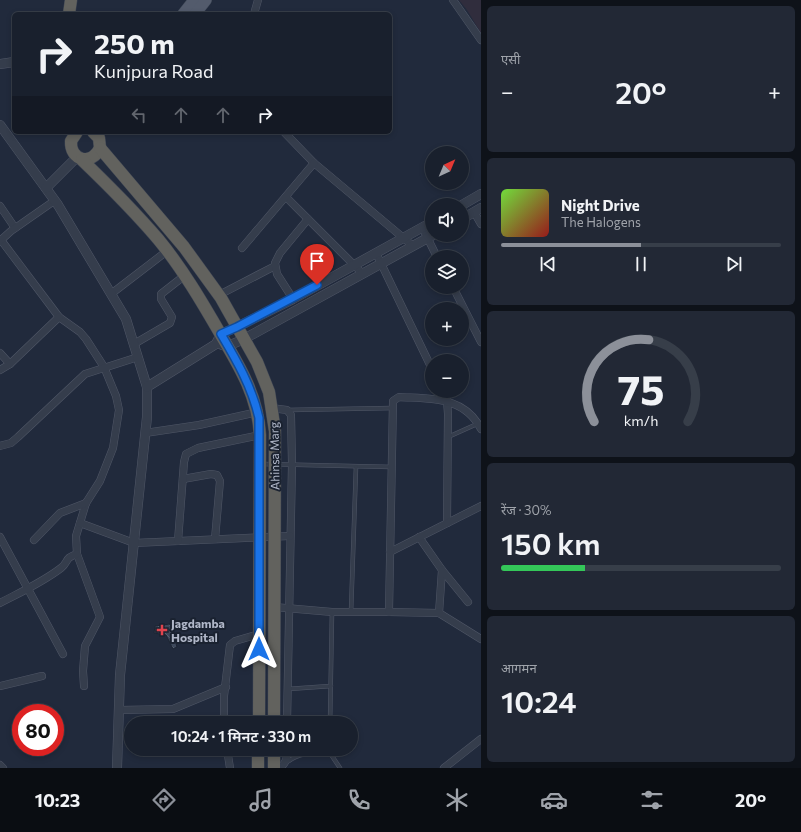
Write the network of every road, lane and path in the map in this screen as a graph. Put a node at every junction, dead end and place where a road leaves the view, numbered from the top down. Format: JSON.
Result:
{"nodes":[{"id":1,"x":71,"y":0,"type":"edge"},
{"id":2,"x":78,"y":0,"type":"edge"},
{"id":3,"x":194,"y":0,"type":"edge"},
{"id":4,"x":206,"y":0,"type":"edge"},
{"id":5,"x":258,"y":0,"type":"edge"},
{"id":6,"x":453,"y":0,"type":"edge"},
{"id":7,"x":69,"y":12,"type":"edge"},
{"id":8,"x":76,"y":12,"type":"edge"},
{"id":9,"x":185,"y":12,"type":"edge"},
{"id":10,"x":198,"y":12,"type":"edge"},
{"id":11,"x":255,"y":12,"type":"edge"},
{"id":12,"x":481,"y":40,"type":"edge"},
{"id":13,"x":12,"y":62,"type":"edge"},
{"id":14,"x":0,"y":64,"type":"edge"},
{"id":15,"x":0,"y":125,"type":"edge"},
{"id":16,"x":74,"y":134,"type":"edge"},
{"id":17,"x":97,"y":134,"type":"edge"},
{"id":18,"x":286,"y":134,"type":"edge"},
{"id":19,"x":100,"y":148,"type":"junction"},
{"id":20,"x":80,"y":158,"type":"junction"},
{"id":21,"x":314,"y":163,"type":"junction"},
{"id":22,"x":46,"y":188,"type":"junction"},
{"id":23,"x":481,"y":194,"type":"edge"},
{"id":24,"x":286,"y":197,"type":"junction"},
{"id":25,"x":54,"y":201,"type":"junction"},
{"id":26,"x":469,"y":201,"type":"edge"},
{"id":27,"x":0,"y":206,"type":"edge"},
{"id":28,"x":478,"y":210,"type":"edge"},
{"id":29,"x":469,"y":215,"type":"edge"},
{"id":30,"x":308,"y":219,"type":"junction"},
{"id":31,"x":481,"y":224,"type":"edge"},
{"id":32,"x":425,"y":226,"type":"edge"},
{"id":33,"x":422,"y":227,"type":"junction"},
{"id":34,"x":15,"y":228,"type":"junction"},
{"id":35,"x":425,"y":230,"type":"edge"},
{"id":36,"x":404,"y":238,"type":"junction"},
{"id":37,"x":425,"y":239,"type":"edge"},
{"id":38,"x":0,"y":240,"type":"edge"},
{"id":39,"x":413,"y":246,"type":"junction"},
{"id":40,"x":242,"y":248,"type":"dead end"},
{"id":41,"x":166,"y":251,"type":"junction"},
{"id":42,"x":376,"y":253,"type":"junction"},
{"id":43,"x":382,"y":263,"type":"junction"},
{"id":44,"x":353,"y":265,"type":"junction"},
{"id":45,"x":275,"y":266,"type":"junction"},
{"id":46,"x":363,"y":274,"type":"junction"},
{"id":47,"x":184,"y":276,"type":"junction"},
{"id":48,"x":112,"y":294,"type":"junction"},
{"id":49,"x":457,"y":294,"type":"edge"},
{"id":50,"x":219,"y":295,"type":"junction"},
{"id":51,"x":293,"y":299,"type":"junction"},
{"id":52,"x":59,"y":317,"type":"junction"},
{"id":53,"x":237,"y":327,"type":"junction"},
{"id":54,"x":244,"y":339,"type":"junction"},
{"id":55,"x":222,"y":341,"type":"junction"},
{"id":56,"x":481,"y":342,"type":"edge"},
{"id":57,"x":134,"y":344,"type":"junction"},
{"id":58,"x":0,"y":353,"type":"edge"},
{"id":59,"x":425,"y":354,"type":"edge"},
{"id":60,"x":138,"y":357,"type":"junction"},
{"id":61,"x":10,"y":364,"type":"junction"},
{"id":62,"x":104,"y":367,"type":"junction"},
{"id":63,"x":0,"y":370,"type":"edge"},
{"id":64,"x":147,"y":387,"type":"junction"},
{"id":65,"x":447,"y":400,"type":"junction"},
{"id":66,"x":271,"y":408,"type":"junction"},
{"id":67,"x":393,"y":408,"type":"junction"},
{"id":68,"x":289,"y":410,"type":"junction"},
{"id":69,"x":258,"y":412,"type":"junction"},
{"id":70,"x":480,"y":426,"type":"edge"},
{"id":71,"x":145,"y":433,"type":"junction"},
{"id":72,"x":260,"y":436,"type":"junction"},
{"id":73,"x":448,"y":437,"type":"junction"},
{"id":74,"x":0,"y":446,"type":"edge"},
{"id":75,"x":260,"y":464,"type":"junction"},
{"id":76,"x":275,"y":464,"type":"junction"},
{"id":77,"x":292,"y":464,"type":"junction"},
{"id":78,"x":356,"y":467,"type":"junction"},
{"id":79,"x":392,"y":467,"type":"junction"},
{"id":80,"x":183,"y":479,"type":"junction"},
{"id":81,"x":86,"y":503,"type":"junction"},
{"id":82,"x":480,"y":508,"type":"edge"},
{"id":83,"x":80,"y":523,"type":"junction"},
{"id":84,"x":448,"y":523,"type":"junction"},
{"id":85,"x":274,"y":536,"type":"junction"},
{"id":86,"x":290,"y":536,"type":"junction"},
{"id":87,"x":0,"y":537,"type":"edge"},
{"id":88,"x":260,"y":537,"type":"junction"},
{"id":89,"x":419,"y":537,"type":"junction"},
{"id":90,"x":215,"y":539,"type":"junction"},
{"id":91,"x":34,"y":540,"type":"dead end"},
{"id":92,"x":178,"y":541,"type":"junction"},
{"id":93,"x":134,"y":543,"type":"junction"},
{"id":94,"x":390,"y":552,"type":"junction"},
{"id":95,"x":77,"y":554,"type":"junction"},
{"id":96,"x":442,"y":570,"type":"junction"},
{"id":97,"x":28,"y":588,"type":"junction"},
{"id":98,"x":468,"y":602,"type":"dead end"},
{"id":99,"x":0,"y":603,"type":"edge"},
{"id":100,"x":274,"y":607,"type":"junction"},
{"id":101,"x":289,"y":608,"type":"junction"},
{"id":102,"x":332,"y":612,"type":"junction"},
{"id":103,"x":351,"y":612,"type":"junction"},
{"id":104,"x":389,"y":612,"type":"junction"},
{"id":105,"x":439,"y":613,"type":"junction"},
{"id":106,"x":259,"y":634,"type":"junction"},
{"id":107,"x":481,"y":639,"type":"edge"},
{"id":108,"x":63,"y":654,"type":"dead end"},
{"id":109,"x":42,"y":676,"type":"dead end"},
{"id":110,"x":0,"y":686,"type":"edge"},
{"id":111,"x":84,"y":686,"type":"dead end"},
{"id":112,"x":331,"y":686,"type":"junction"},
{"id":113,"x":226,"y":687,"type":"junction"},
{"id":114,"x":287,"y":689,"type":"junction"},
{"id":115,"x":119,"y":710,"type":"junction"},
{"id":116,"x":224,"y":716,"type":"edge"},
{"id":117,"x":259,"y":716,"type":"edge"},
{"id":118,"x":274,"y":716,"type":"edge"},
{"id":119,"x":287,"y":716,"type":"edge"},
{"id":120,"x":330,"y":716,"type":"edge"},
{"id":121,"x":481,"y":739,"type":"edge"},
{"id":122,"x":228,"y":756,"type":"edge"},
{"id":123,"x":258,"y":756,"type":"edge"},
{"id":124,"x":274,"y":756,"type":"edge"},
{"id":125,"x":285,"y":756,"type":"edge"},
{"id":126,"x":295,"y":756,"type":"edge"},
{"id":127,"x":334,"y":756,"type":"edge"},
{"id":128,"x":0,"y":765,"type":"edge"},
{"id":129,"x":283,"y":766,"type":"edge"},
{"id":130,"x":3,"y":768,"type":"edge"},
{"id":131,"x":117,"y":768,"type":"edge"},
{"id":132,"x":230,"y":768,"type":"edge"},
{"id":133,"x":258,"y":768,"type":"edge"},
{"id":134,"x":274,"y":768,"type":"edge"},
{"id":135,"x":340,"y":768,"type":"edge"},
{"id":136,"x":444,"y":768,"type":"edge"}],
"edges":[{"from":1,"to":7,"type":"highway"},
{"from":2,"to":8,"type":"highway"},
{"from":3,"to":9,"type":"main road"},
{"from":4,"to":10,"type":"main road"},
{"from":5,"to":11,"type":"street"},
{"from":6,"to":12,"type":"street"},
{"from":13,"to":14,"type":"street"},
{"from":15,"to":22,"type":"street"},
{"from":16,"to":20,"type":"highway"},
{"from":17,"to":19,"type":"highway"},
{"from":18,"to":21,"type":"street"},
{"from":19,"to":20,"type":"highway"},
{"from":19,"to":50,"type":"highway","name":"Ahinsa Marg"},
{"from":20,"to":22,"type":"street"},
{"from":20,"to":41,"type":"highway","name":"Ahinsa Marg"},
{"from":21,"to":24,"type":"street"},
{"from":21,"to":36,"type":"street"},
{"from":22,"to":25,"type":"street"},
{"from":23,"to":26,"type":"street"},
{"from":24,"to":30,"type":"street"},
{"from":24,"to":40,"type":"street"},
{"from":25,"to":34,"type":"street"},
{"from":25,"to":48,"type":"street"},
{"from":27,"to":34,"type":"street"},
{"from":28,"to":29,"type":"street"},
{"from":28,"to":31,"type":"street"},
{"from":30,"to":44,"type":"street"},
{"from":30,"to":45,"type":"street"},
{"from":32,"to":33,"type":"street"},
{"from":33,"to":35,"type":"street"},
{"from":33,"to":36,"type":"street"},
{"from":34,"to":38,"type":"street"},
{"from":36,"to":39,"type":"street"},
{"from":36,"to":42,"type":"street"},
{"from":37,"to":39,"type":"street"},
{"from":38,"to":52,"type":"street"},
{"from":39,"to":43,"type":"street"},
{"from":41,"to":47,"type":"highway","name":"Ahinsa Marg"},
{"from":41,"to":48,"type":"street"},
{"from":42,"to":43,"type":"street"},
{"from":42,"to":44,"type":"street"},
{"from":43,"to":46,"type":"street"},
{"from":43,"to":59,"type":"street"},
{"from":44,"to":46,"type":"street"},
{"from":44,"to":51,"type":"street"},
{"from":45,"to":50,"type":"street"},
{"from":45,"to":51,"type":"street"},
{"from":46,"to":54,"type":"street"},
{"from":47,"to":55,"type":"highway","name":"Ahinsa Marg"},
{"from":47,"to":57,"type":"street"},
{"from":48,"to":57,"type":"street"},
{"from":49,"to":56,"type":"street"},
{"from":50,"to":53,"type":"highway","name":"Ahinsa Marg"},
{"from":51,"to":53,"type":"street"},
{"from":52,"to":61,"type":"street"},
{"from":52,"to":62,"type":"street"},
{"from":53,"to":54,"type":"highway","name":"Ahinsa Marg"},
{"from":53,"to":55,"type":"street"},
{"from":54,"to":55,"type":"street"},
{"from":54,"to":66,"type":"highway","name":"Ahinsa Marg"},
{"from":55,"to":64,"type":"street"},
{"from":55,"to":69,"type":"highway","name":"Ahinsa Marg"},
{"from":57,"to":60,"type":"street"},
{"from":58,"to":61,"type":"street"},
{"from":60,"to":62,"type":"street"},
{"from":60,"to":64,"type":"street"},
{"from":61,"to":63,"type":"street"},
{"from":62,"to":74,"type":"street"},
{"from":62,"to":81,"type":"street"},
{"from":64,"to":71,"type":"street"},
{"from":65,"to":67,"type":"street"},
{"from":65,"to":70,"type":"street"},
{"from":65,"to":73,"type":"street"},
{"from":66,"to":68,"type":"street"},
{"from":66,"to":76,"type":"highway","name":"Ahinsa Marg"},
{"from":67,"to":68,"type":"lane"},
{"from":67,"to":79,"type":"street"},
{"from":68,"to":77,"type":"street"},
{"from":69,"to":71,"type":"street"},
{"from":69,"to":72,"type":"highway","name":"Ahinsa Marg"},
{"from":70,"to":73,"type":"lane"},
{"from":71,"to":93,"type":"street"},
{"from":72,"to":75,"type":"highway","name":"Ahinsa Marg"},
{"from":72,"to":80,"type":"street"},
{"from":73,"to":84,"type":"street"},
{"from":75,"to":76,"type":"lane"},
{"from":75,"to":88,"type":"highway","name":"Ahinsa Marg"},
{"from":76,"to":77,"type":"lane"},
{"from":76,"to":85,"type":"highway","name":"Ahinsa Marg"},
{"from":77,"to":78,"type":"lane"},
{"from":77,"to":86,"type":"street"},
{"from":78,"to":79,"type":"lane"},
{"from":78,"to":103,"type":"lane"},
{"from":79,"to":94,"type":"street"},
{"from":80,"to":90,"type":"street"},
{"from":80,"to":92,"type":"street"},
{"from":81,"to":83,"type":"street"},
{"from":81,"to":91,"type":"street"},
{"from":82,"to":84,"type":"street"},
{"from":83,"to":93,"type":"street"},
{"from":83,"to":95,"type":"street"},
{"from":84,"to":89,"type":"street"},
{"from":85,"to":86,"type":"street"},
{"from":85,"to":88,"type":"street"},
{"from":85,"to":100,"type":"highway","name":"Ahinsa Marg"},
{"from":86,"to":101,"type":"street"},
{"from":87,"to":97,"type":"street"},
{"from":88,"to":90,"type":"street"},
{"from":88,"to":106,"type":"highway","name":"Ahinsa Marg"},
{"from":89,"to":94,"type":"street"},
{"from":89,"to":96,"type":"street"},
{"from":90,"to":92,"type":"street"},
{"from":92,"to":93,"type":"street"},
{"from":93,"to":115,"type":"street"},
{"from":94,"to":104,"type":"street"},
{"from":95,"to":97,"type":"street"},
{"from":95,"to":111,"type":"street"},
{"from":96,"to":98,"type":"street"},
{"from":96,"to":105,"type":"street"},
{"from":97,"to":99,"type":"street"},
{"from":97,"to":108,"type":"street"},
{"from":100,"to":101,"type":"street"},
{"from":100,"to":118,"type":"highway","name":"Ahinsa Marg"},
{"from":101,"to":102,"type":"street"},
{"from":101,"to":114,"type":"street"},
{"from":102,"to":103,"type":"street"},
{"from":102,"to":112,"type":"lane"},
{"from":103,"to":104,"type":"street"},
{"from":104,"to":105,"type":"street"},
{"from":105,"to":107,"type":"street"},
{"from":106,"to":113,"type":"street"},
{"from":106,"to":117,"type":"highway","name":"Ahinsa Marg"},
{"from":109,"to":110,"type":"street"},
{"from":112,"to":114,"type":"lane"},
{"from":112,"to":120,"type":"lane"},
{"from":113,"to":115,"type":"street"},
{"from":113,"to":116,"type":"street"},
{"from":114,"to":119,"type":"street"},
{"from":115,"to":131,"type":"street"},
{"from":121,"to":136,"type":"street"},
{"from":122,"to":132,"type":"street"},
{"from":123,"to":133,"type":"highway"},
{"from":124,"to":134,"type":"highway"},
{"from":125,"to":129,"type":"street"},
{"from":126,"to":129,"type":"lane"},
{"from":127,"to":135,"type":"lane"},
{"from":128,"to":130,"type":"street"}]}
